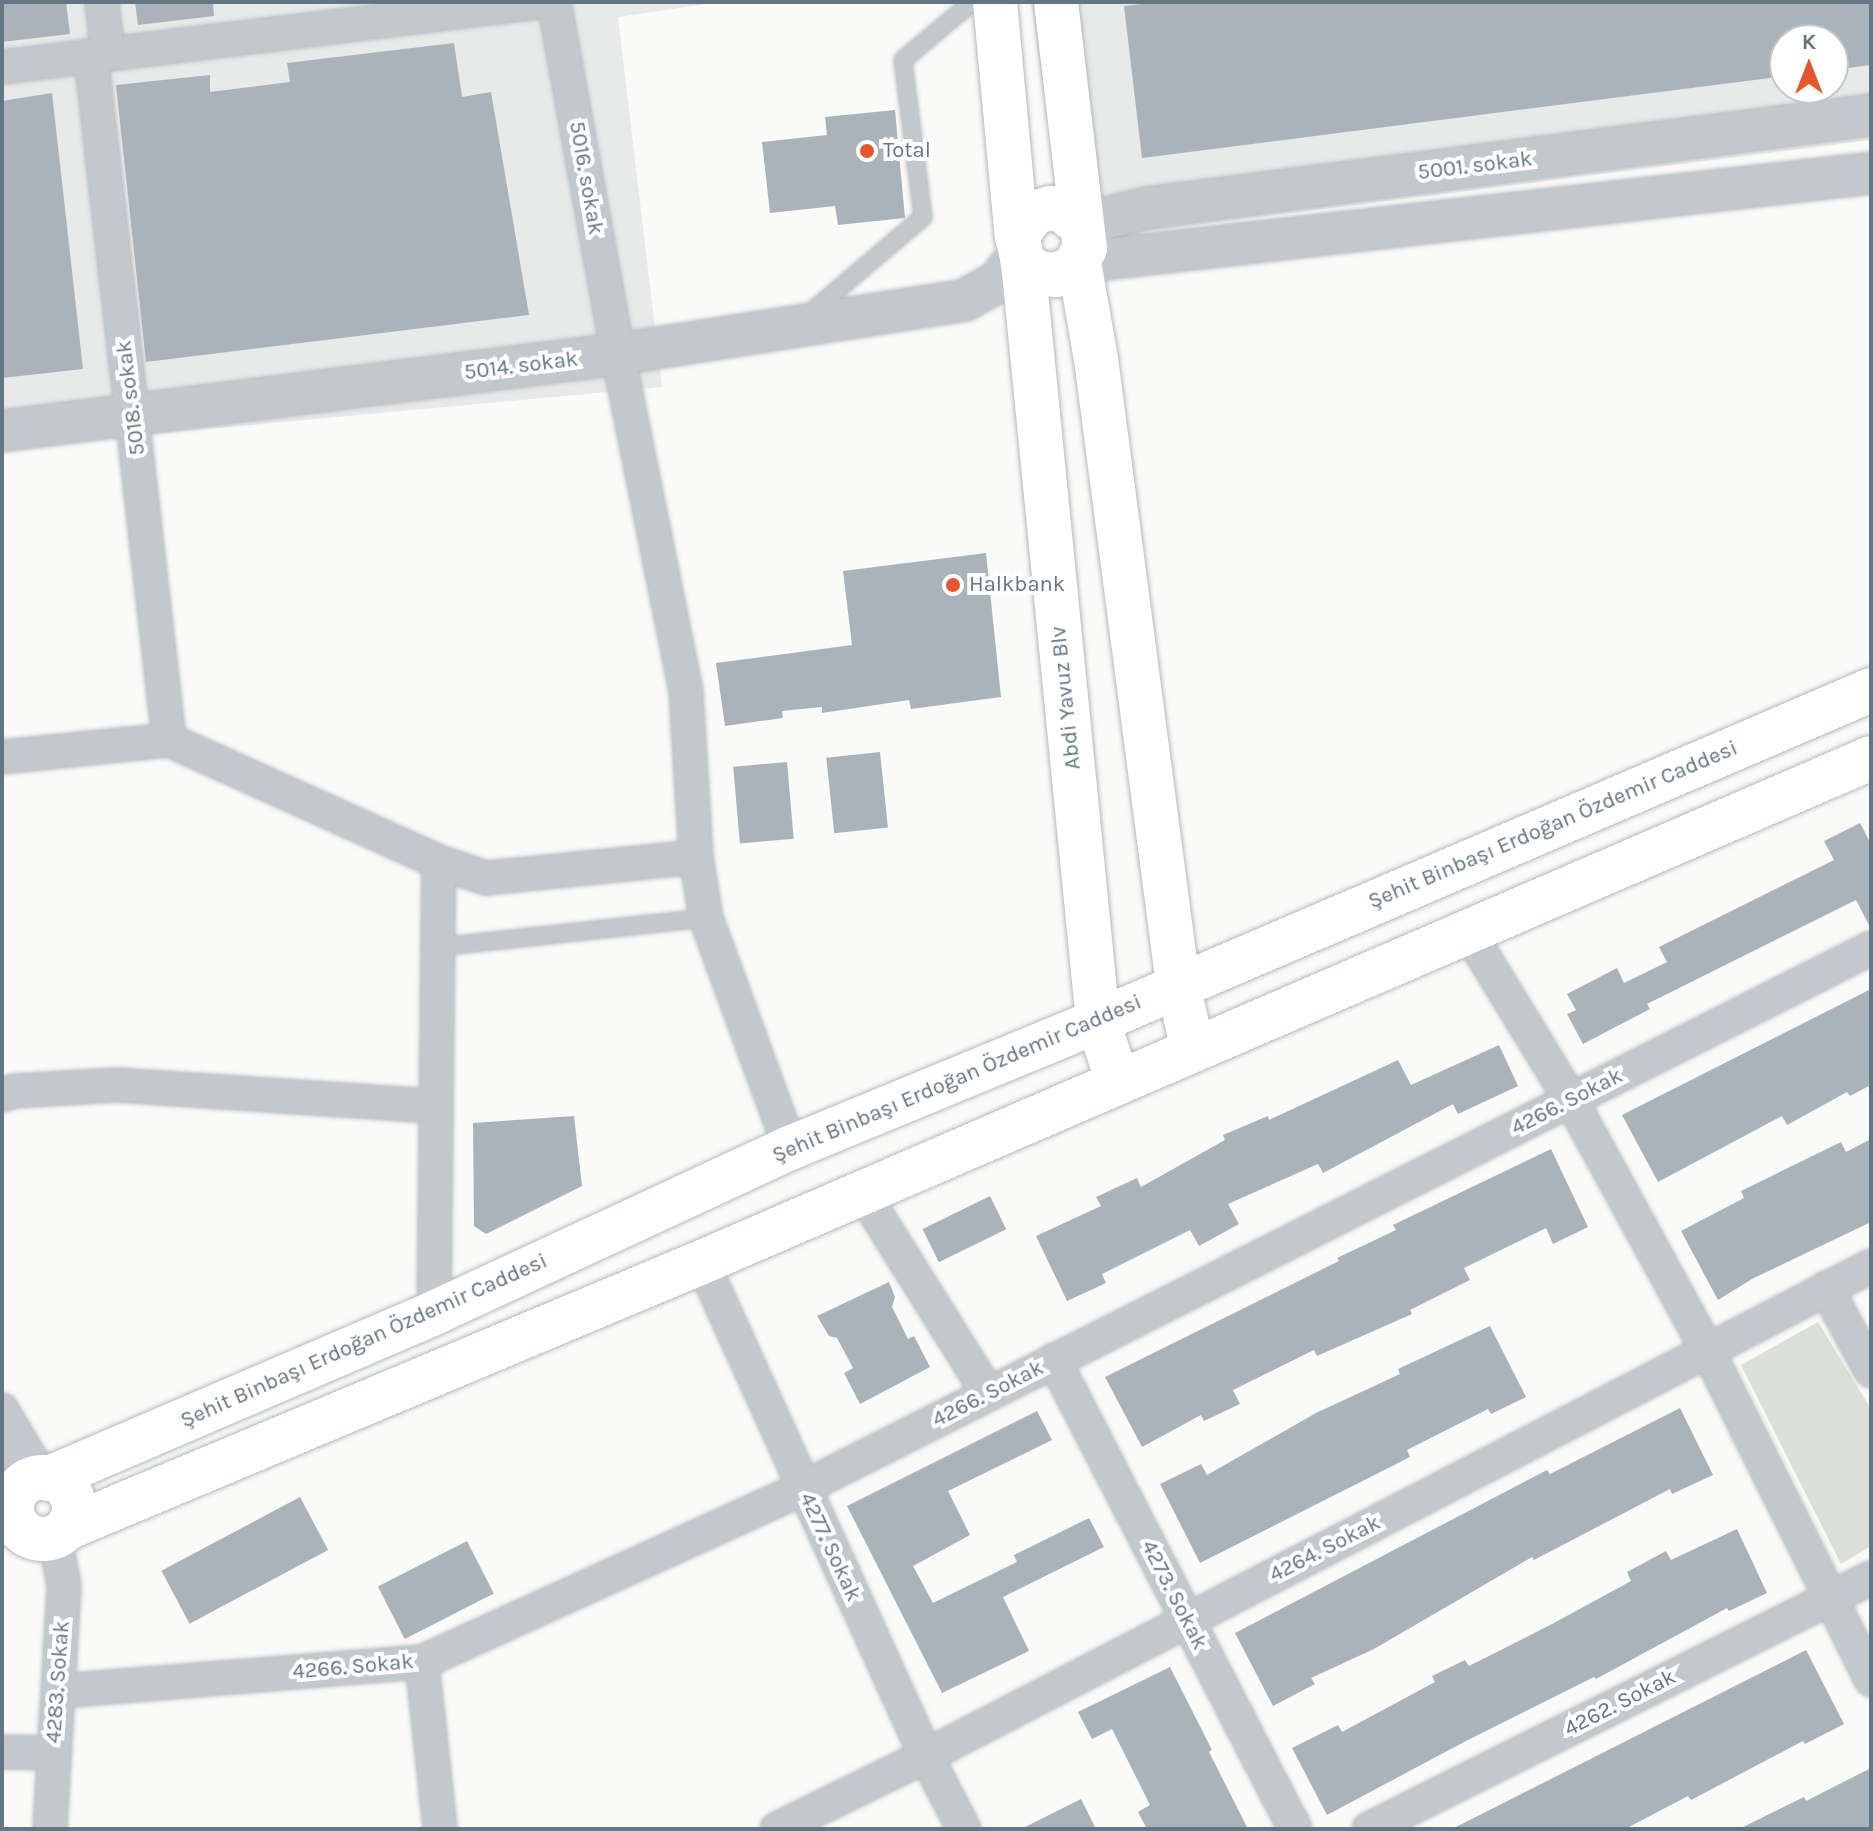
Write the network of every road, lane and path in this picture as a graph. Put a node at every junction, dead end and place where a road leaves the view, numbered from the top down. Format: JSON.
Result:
{"nodes":[{"id":1,"x":102,"y":2,"type":"edge"},
{"id":2,"x":538,"y":2,"type":"edge"},
{"id":3,"x":554,"y":2,"type":"edge"},
{"id":4,"x":972,"y":2,"type":"edge"},
{"id":5,"x":995,"y":2,"type":"edge"},
{"id":6,"x":1056,"y":2,"type":"edge"},
{"id":7,"x":331,"y":14,"type":"edge"},
{"id":8,"x":100,"y":56,"type":"junction"},
{"id":9,"x":2,"y":67,"type":"edge"},
{"id":10,"x":1871,"y":115,"type":"edge"},
{"id":11,"x":1871,"y":173,"type":"edge"},
{"id":12,"x":1080,"y":244,"type":"junction"},
{"id":13,"x":1020,"y":251,"type":"junction"},
{"id":14,"x":791,"y":329,"type":"junction"},
{"id":15,"x":618,"y":354,"type":"junction"},
{"id":16,"x":133,"y":415,"type":"junction"},
{"id":17,"x":2,"y":431,"type":"edge"},
{"id":18,"x":1871,"y":690,"type":"edge"},
{"id":19,"x":169,"y":740,"type":"junction"},
{"id":20,"x":2,"y":757,"type":"edge"},
{"id":21,"x":1871,"y":758,"type":"edge"},
{"id":22,"x":696,"y":857,"type":"junction"},
{"id":23,"x":439,"y":862,"type":"junction"},
{"id":24,"x":706,"y":918,"type":"junction"},
{"id":25,"x":1469,"y":933,"type":"junction"},
{"id":26,"x":438,"y":947,"type":"junction"},
{"id":27,"x":1871,"y":948,"type":"edge"},
{"id":28,"x":1178,"y":984,"type":"junction"},
{"id":29,"x":1098,"y":1021,"type":"junction"},
{"id":30,"x":1193,"y":1050,"type":"junction"},
{"id":31,"x":1118,"y":1083,"type":"junction"},
{"id":32,"x":2,"y":1095,"type":"edge"},
{"id":33,"x":1571,"y":1100,"type":"junction"},
{"id":34,"x":436,"y":1106,"type":"junction"},
{"id":35,"x":790,"y":1148,"type":"junction"},
{"id":36,"x":863,"y":1193,"type":"junction"},
{"id":37,"x":702,"y":1262,"type":"junction"},
{"id":38,"x":1871,"y":1266,"type":"edge"},
{"id":39,"x":1826,"y":1288,"type":"junction"},
{"id":40,"x":434,"y":1313,"type":"junction"},
{"id":41,"x":1708,"y":1351,"type":"junction"},
{"id":42,"x":1054,"y":1360,"type":"junction"},
{"id":43,"x":1871,"y":1371,"type":"edge"},
{"id":44,"x":988,"y":1393,"type":"junction"},
{"id":45,"x":2,"y":1410,"type":"edge"},
{"id":46,"x":2,"y":1425,"type":"edge"},
{"id":47,"x":25,"y":1487,"type":"edge"},
{"id":48,"x":803,"y":1488,"type":"junction"},
{"id":49,"x":41,"y":1539,"type":"edge"},
{"id":50,"x":1871,"y":1578,"type":"edge"},
{"id":51,"x":1832,"y":1597,"type":"junction"},
{"id":52,"x":1187,"y":1621,"type":"junction"},
{"id":53,"x":422,"y":1662,"type":"junction"},
{"id":54,"x":1871,"y":1680,"type":"edge"},
{"id":55,"x":60,"y":1691,"type":"junction"},
{"id":56,"x":2,"y":1752,"type":"edge"},
{"id":57,"x":54,"y":1753,"type":"junction"},
{"id":58,"x":926,"y":1756,"type":"junction"},
{"id":59,"x":50,"y":1829,"type":"edge"},
{"id":60,"x":440,"y":1829,"type":"edge"},
{"id":61,"x":777,"y":1829,"type":"edge"},
{"id":62,"x":964,"y":1829,"type":"edge"},
{"id":63,"x":1295,"y":1829,"type":"edge"},
{"id":64,"x":1369,"y":1829,"type":"edge"}],
"edges":[{"from":1,"to":8,"type":"street","name":"5018. sokak"},
{"from":2,"to":7,"type":"street"},
{"from":3,"to":15,"type":"street","name":"5016. sokak"},
{"from":4,"to":14,"type":"lane"},
{"from":5,"to":13,"type":"main road","name":"Abdi Yavuz Blv"},
{"from":6,"to":12,"type":"main road"},
{"from":7,"to":8,"type":"street"},
{"from":8,"to":9,"type":"street"},
{"from":8,"to":16,"type":"street","name":"5018. sokak"},
{"from":10,"to":12,"type":"street","name":"5001. sokak"},
{"from":11,"to":12,"type":"street"},
{"from":12,"to":13,"type":"main road"},
{"from":12,"to":13,"type":"main road"},
{"from":12,"to":28,"type":"main road"},
{"from":13,"to":14,"type":"street","name":"5014. sokak"},
{"from":13,"to":29,"type":"main road","name":"Abdi Yavuz Blv"},
{"from":14,"to":15,"type":"street","name":"5014. sokak"},
{"from":15,"to":16,"type":"street","name":"5014. sokak"},
{"from":15,"to":22,"type":"street","name":"5016. sokak"},
{"from":16,"to":17,"type":"street","name":"5014. sokak"},
{"from":16,"to":19,"type":"street","name":"5018. sokak"},
{"from":18,"to":28,"type":"main road","name":"Şehit Binbaşı Erdoğan Özdemir Caddesi"},
{"from":19,"to":20,"type":"street"},
{"from":19,"to":23,"type":"street"},
{"from":21,"to":25,"type":"main road"},
{"from":22,"to":23,"type":"street"},
{"from":22,"to":24,"type":"street","name":"5016. sokak"},
{"from":23,"to":26,"type":"street"},
{"from":24,"to":26,"type":"lane"},
{"from":24,"to":35,"type":"street","name":"5016. sokak"},
{"from":25,"to":30,"type":"main road"},
{"from":25,"to":33,"type":"street"},
{"from":26,"to":34,"type":"street"},
{"from":27,"to":33,"type":"street","name":"4266. Sokak"},
{"from":28,"to":29,"type":"main road","name":"Şehit Binbaşı Erdoğan Özdemir Caddesi"},
{"from":28,"to":30,"type":"main road"},
{"from":29,"to":31,"type":"main road","name":"Abdi Yavuz Blv"},
{"from":29,"to":35,"type":"main road","name":"Şehit Binbaşı Erdoğan Özdemir Caddesi"},
{"from":30,"to":31,"type":"main road"},
{"from":31,"to":36,"type":"main road"},
{"from":32,"to":34,"type":"street"},
{"from":33,"to":41,"type":"street"},
{"from":33,"to":42,"type":"street","name":"4266. Sokak"},
{"from":34,"to":40,"type":"street"},
{"from":35,"to":40,"type":"main road","name":"Şehit Binbaşı Erdoğan Özdemir Caddesi"},
{"from":36,"to":37,"type":"main road"},
{"from":36,"to":44,"type":"street"},
{"from":37,"to":48,"type":"street","name":"4277. Sokak"},
{"from":37,"to":49,"type":"main road"},
{"from":38,"to":39,"type":"street","name":"4264. Sokak"},
{"from":39,"to":41,"type":"street","name":"4264. Sokak"},
{"from":39,"to":43,"type":"street"},
{"from":40,"to":47,"type":"main road","name":"Şehit Binbaşı Erdoğan Özdemir Caddesi"},
{"from":41,"to":51,"type":"street"},
{"from":41,"to":52,"type":"street","name":"4264. Sokak"},
{"from":42,"to":44,"type":"street","name":"4266. Sokak"},
{"from":42,"to":52,"type":"street","name":"4273. Sokak"},
{"from":44,"to":48,"type":"street","name":"4266. Sokak"},
{"from":45,"to":47,"type":"street"},
{"from":46,"to":47,"type":"street"},
{"from":47,"to":49,"type":"main road"},
{"from":48,"to":53,"type":"street","name":"4266. Sokak"},
{"from":48,"to":58,"type":"street","name":"4277. Sokak"},
{"from":49,"to":55,"type":"street","name":"4283. Sokak"},
{"from":50,"to":51,"type":"street","name":"4262. Sokak"},
{"from":51,"to":54,"type":"street"},
{"from":51,"to":64,"type":"street","name":"4262. Sokak"},
{"from":52,"to":58,"type":"street","name":"4264. Sokak"},
{"from":52,"to":63,"type":"street","name":"4273. Sokak"},
{"from":53,"to":55,"type":"street","name":"4266. Sokak"},
{"from":53,"to":60,"type":"street"},
{"from":55,"to":57,"type":"street","name":"4283. Sokak"},
{"from":56,"to":57,"type":"street"},
{"from":57,"to":59,"type":"street","name":"4283. Sokak"},
{"from":58,"to":61,"type":"street","name":"4264. Sokak"},
{"from":58,"to":62,"type":"street","name":"4277. Sokak"}]}
